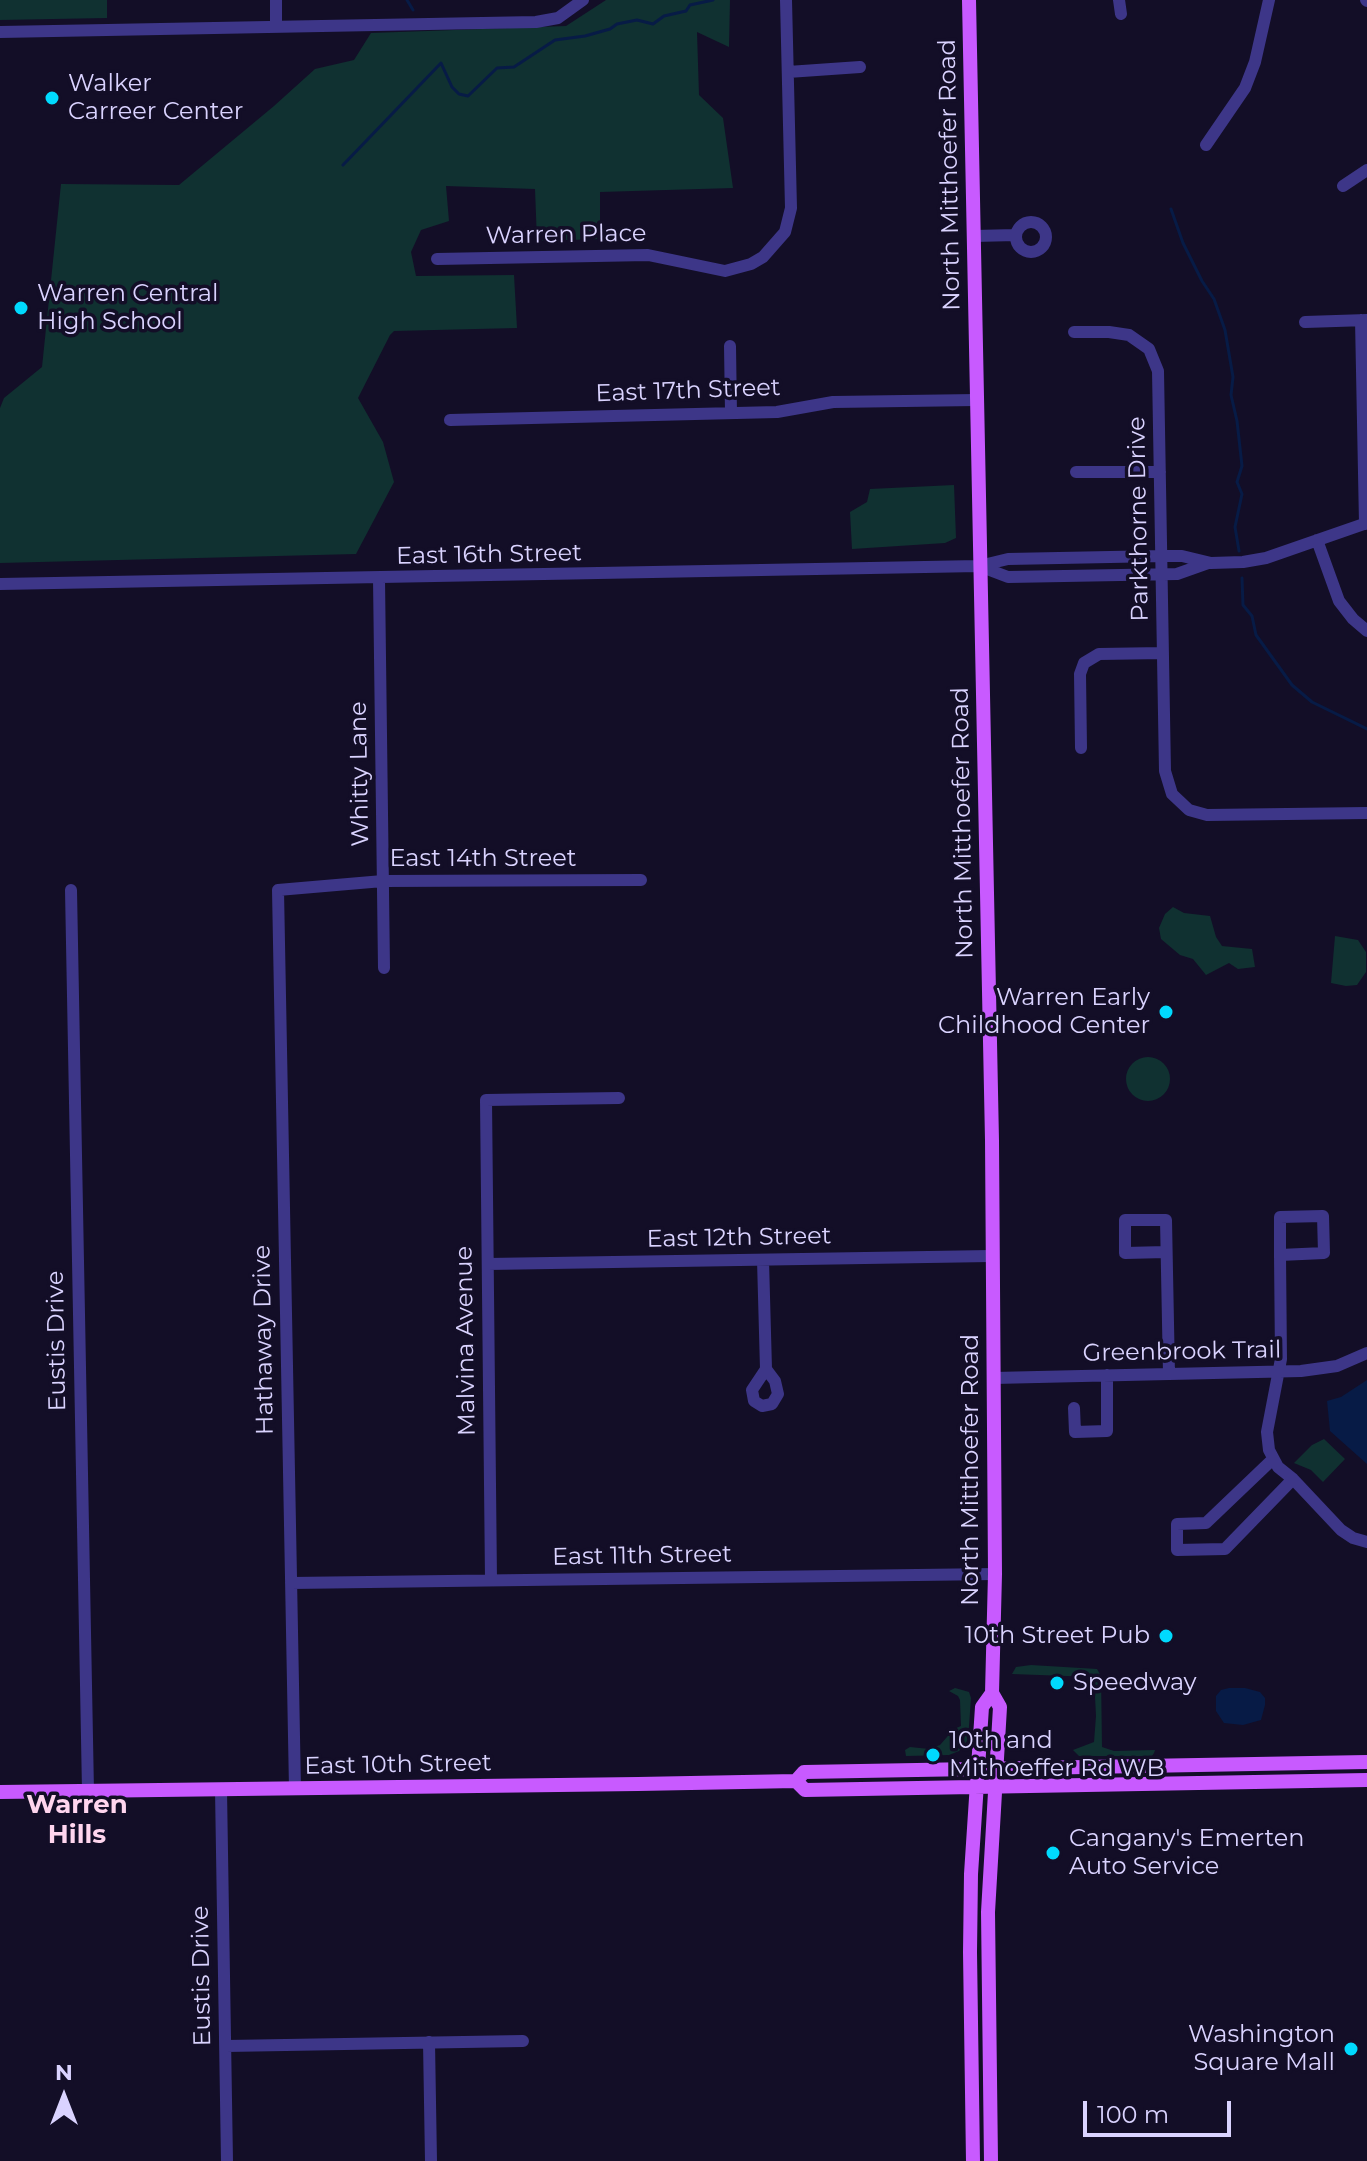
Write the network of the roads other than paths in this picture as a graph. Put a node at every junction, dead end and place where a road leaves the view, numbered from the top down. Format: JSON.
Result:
{"nodes":[{"id":1,"x":276,"y":0,"type":"edge"},
{"id":2,"x":583,"y":0,"type":"edge"},
{"id":3,"x":786,"y":0,"type":"edge"},
{"id":4,"x":969,"y":0,"type":"edge"},
{"id":5,"x":1119,"y":0,"type":"edge"},
{"id":6,"x":1269,"y":0,"type":"edge"},
{"id":7,"x":1121,"y":14,"type":"dead end"},
{"id":8,"x":276,"y":27,"type":"junction"},
{"id":9,"x":0,"y":32,"type":"edge"},
{"id":10,"x":860,"y":67,"type":"dead end"},
{"id":11,"x":788,"y":72,"type":"junction"},
{"id":12,"x":1206,"y":145,"type":"dead end"},
{"id":13,"x":1367,"y":170,"type":"edge"},
{"id":14,"x":1343,"y":186,"type":"dead end"},
{"id":15,"x":1016,"y":235,"type":"dead end"},
{"id":16,"x":974,"y":236,"type":"junction"},
{"id":17,"x":437,"y":259,"type":"dead end"},
{"id":18,"x":1364,"y":320,"type":"edge"},
{"id":19,"x":1305,"y":322,"type":"dead end"},
{"id":20,"x":1074,"y":332,"type":"dead end"},
{"id":21,"x":730,"y":346,"type":"dead end"},
{"id":22,"x":976,"y":400,"type":"junction"},
{"id":23,"x":731,"y":413,"type":"junction"},
{"id":24,"x":450,"y":420,"type":"dead end"},
{"id":25,"x":1076,"y":472,"type":"dead end"},
{"id":26,"x":1160,"y":472,"type":"junction"},
{"id":27,"x":1366,"y":523,"type":"edge"},
{"id":28,"x":1317,"y":540,"type":"junction"},
{"id":29,"x":1161,"y":556,"type":"junction"},
{"id":30,"x":1211,"y":563,"type":"junction"},
{"id":31,"x":979,"y":566,"type":"junction"},
{"id":32,"x":1162,"y":574,"type":"junction"},
{"id":33,"x":379,"y":579,"type":"junction"},
{"id":34,"x":0,"y":584,"type":"edge"},
{"id":35,"x":1367,"y":631,"type":"edge"},
{"id":36,"x":1163,"y":653,"type":"junction"},
{"id":37,"x":1081,"y":748,"type":"dead end"},
{"id":38,"x":1367,"y":813,"type":"edge"},
{"id":39,"x":641,"y":880,"type":"dead end"},
{"id":40,"x":383,"y":881,"type":"junction"},
{"id":41,"x":71,"y":890,"type":"dead end"},
{"id":42,"x":278,"y":890,"type":"joint"},
{"id":43,"x":384,"y":968,"type":"dead end"},
{"id":44,"x":619,"y":1098,"type":"dead end"},
{"id":45,"x":1166,"y":1252,"type":"dead end"},
{"id":46,"x":1280,"y":1255,"type":"junction"},
{"id":47,"x":991,"y":1256,"type":"junction"},
{"id":48,"x":763,"y":1260,"type":"junction"},
{"id":49,"x":488,"y":1264,"type":"junction"},
{"id":50,"x":1367,"y":1353,"type":"edge"},
{"id":51,"x":766,"y":1369,"type":"dead end"},
{"id":52,"x":1278,"y":1372,"type":"junction"},
{"id":53,"x":1169,"y":1374,"type":"junction"},
{"id":54,"x":1107,"y":1375,"type":"junction"},
{"id":55,"x":994,"y":1378,"type":"junction"},
{"id":56,"x":1074,"y":1408,"type":"dead end"},
{"id":57,"x":1273,"y":1459,"type":"junction"},
{"id":58,"x":1293,"y":1479,"type":"junction"},
{"id":59,"x":1367,"y":1542,"type":"edge"},
{"id":60,"x":995,"y":1574,"type":"junction"},
{"id":61,"x":491,"y":1580,"type":"junction"},
{"id":62,"x":291,"y":1583,"type":"junction"},
{"id":63,"x":992,"y":1693,"type":"junction"},
{"id":64,"x":1367,"y":1762,"type":"edge"},
{"id":65,"x":977,"y":1769,"type":"junction"},
{"id":66,"x":996,"y":1769,"type":"junction"},
{"id":67,"x":1367,"y":1780,"type":"edge"},
{"id":68,"x":796,"y":1781,"type":"junction"},
{"id":69,"x":977,"y":1787,"type":"junction"},
{"id":70,"x":995,"y":1787,"type":"junction"},
{"id":71,"x":295,"y":1789,"type":"junction"},
{"id":72,"x":221,"y":1790,"type":"junction"},
{"id":73,"x":88,"y":1791,"type":"junction"},
{"id":74,"x":0,"y":1792,"type":"edge"},
{"id":75,"x":970,"y":1905,"type":"junction"},
{"id":76,"x":988,"y":1959,"type":"junction"},
{"id":77,"x":523,"y":2041,"type":"dead end"},
{"id":78,"x":429,"y":2042,"type":"junction"},
{"id":79,"x":226,"y":2046,"type":"junction"},
{"id":80,"x":227,"y":2161,"type":"edge"},
{"id":81,"x":431,"y":2161,"type":"edge"},
{"id":82,"x":973,"y":2161,"type":"edge"},
{"id":83,"x":991,"y":2161,"type":"edge"}],
"edges":[{"from":1,"to":8,"type":"street"},
{"from":2,"to":8,"type":"street"},
{"from":3,"to":11,"type":"street","name":"Warren Place"},
{"from":4,"to":16,"type":"main road","name":"North Mitthoefer Road"},
{"from":5,"to":7,"type":"street"},
{"from":6,"to":12,"type":"street"},
{"from":8,"to":9,"type":"street"},
{"from":10,"to":11,"type":"street"},
{"from":11,"to":17,"type":"street","name":"Warren Place"},
{"from":13,"to":14,"type":"street"},
{"from":15,"to":16,"type":"street"},
{"from":16,"to":22,"type":"main road","name":"North Mitthoefer Road"},
{"from":18,"to":19,"type":"street"},
{"from":18,"to":27,"type":"street"},
{"from":20,"to":26,"type":"street","name":"Parkthorne Drive"},
{"from":21,"to":23,"type":"street"},
{"from":22,"to":23,"type":"street","name":"East 17th Street"},
{"from":22,"to":31,"type":"main road","name":"North Mitthoefer Road"},
{"from":23,"to":24,"type":"street","name":"East 17th Street"},
{"from":25,"to":26,"type":"street"},
{"from":26,"to":29,"type":"street","name":"Parkthorne Drive"},
{"from":27,"to":28,"type":"street"},
{"from":28,"to":30,"type":"street"},
{"from":28,"to":35,"type":"street"},
{"from":29,"to":30,"type":"street"},
{"from":29,"to":31,"type":"street"},
{"from":29,"to":32,"type":"street","name":"Parkthorne Drive"},
{"from":30,"to":32,"type":"street"},
{"from":31,"to":32,"type":"street"},
{"from":31,"to":33,"type":"street","name":"East 16th Street"},
{"from":31,"to":47,"type":"main road","name":"North Mitthoefer Road"},
{"from":32,"to":36,"type":"street","name":"Parkthorne Drive"},
{"from":33,"to":34,"type":"street","name":"East 16th Street"},
{"from":33,"to":40,"type":"street","name":"Whitty Lane"},
{"from":36,"to":37,"type":"street"},
{"from":36,"to":38,"type":"street","name":"Parkthorne Drive"},
{"from":39,"to":40,"type":"street","name":"East 14th Street"},
{"from":40,"to":42,"type":"street","name":"East 14th Street"},
{"from":40,"to":43,"type":"street","name":"Whitty Lane"},
{"from":41,"to":73,"type":"street","name":"Eustis Drive"},
{"from":42,"to":62,"type":"street","name":"Hathaway Drive"},
{"from":44,"to":49,"type":"street","name":"Malvina Avenue"},
{"from":45,"to":53,"type":"street"},
{"from":46,"to":46,"type":"street"},
{"from":46,"to":52,"type":"street"},
{"from":47,"to":48,"type":"street","name":"East 12th Street"},
{"from":47,"to":55,"type":"main road","name":"North Mitthoefer Road"},
{"from":48,"to":49,"type":"street","name":"East 12th Street"},
{"from":48,"to":51,"type":"street"},
{"from":49,"to":61,"type":"street","name":"Malvina Avenue"},
{"from":50,"to":52,"type":"street","name":"Greenbrook Trail"},
{"from":52,"to":53,"type":"street","name":"Greenbrook Trail"},
{"from":52,"to":57,"type":"street"},
{"from":53,"to":54,"type":"street","name":"Greenbrook Trail"},
{"from":54,"to":55,"type":"street","name":"Greenbrook Trail"},
{"from":54,"to":56,"type":"street"},
{"from":55,"to":60,"type":"main road","name":"North Mitthoefer Road"},
{"from":57,"to":58,"type":"street"},
{"from":57,"to":58,"type":"street"},
{"from":58,"to":59,"type":"street"},
{"from":60,"to":61,"type":"street","name":"East 11th Street"},
{"from":60,"to":63,"type":"main road","name":"North Mitthoefer Road"},
{"from":61,"to":62,"type":"street","name":"East 11th Street"},
{"from":62,"to":71,"type":"street","name":"Hathaway Drive"},
{"from":63,"to":65,"type":"main road","name":"North Mitthoefer Road"},
{"from":63,"to":66,"type":"main road","name":"North Mitthoefer Road"},
{"from":64,"to":66,"type":"main road","name":"East 10th Street"},
{"from":65,"to":66,"type":"main road","name":"East 10th Street"},
{"from":65,"to":68,"type":"main road","name":"East 10th Street"},
{"from":65,"to":69,"type":"main road","name":"North Mitthoefer Road"},
{"from":66,"to":70,"type":"main road","name":"North Mitthoefer Road"},
{"from":67,"to":70,"type":"main road","name":"East 10th Street"},
{"from":68,"to":69,"type":"main road","name":"East 10th Street"},
{"from":68,"to":71,"type":"main road","name":"East 10th Street"},
{"from":69,"to":70,"type":"main road","name":"East 10th Street"},
{"from":69,"to":75,"type":"main road","name":"North Mitthoefer Road"},
{"from":70,"to":76,"type":"main road","name":"North Mitthoefer Road"},
{"from":71,"to":72,"type":"main road","name":"East 10th Street"},
{"from":72,"to":73,"type":"main road","name":"East 10th Street"},
{"from":72,"to":79,"type":"street","name":"Eustis Drive"},
{"from":73,"to":74,"type":"main road","name":"East 10th Street"},
{"from":75,"to":76,"type":"main road"},
{"from":75,"to":82,"type":"main road","name":"North Mitthoefer Road"},
{"from":76,"to":83,"type":"main road","name":"North Mitthoefer Road"},
{"from":77,"to":78,"type":"street"},
{"from":78,"to":79,"type":"street"},
{"from":78,"to":81,"type":"street"},
{"from":79,"to":80,"type":"street","name":"Eustis Drive"}]}
